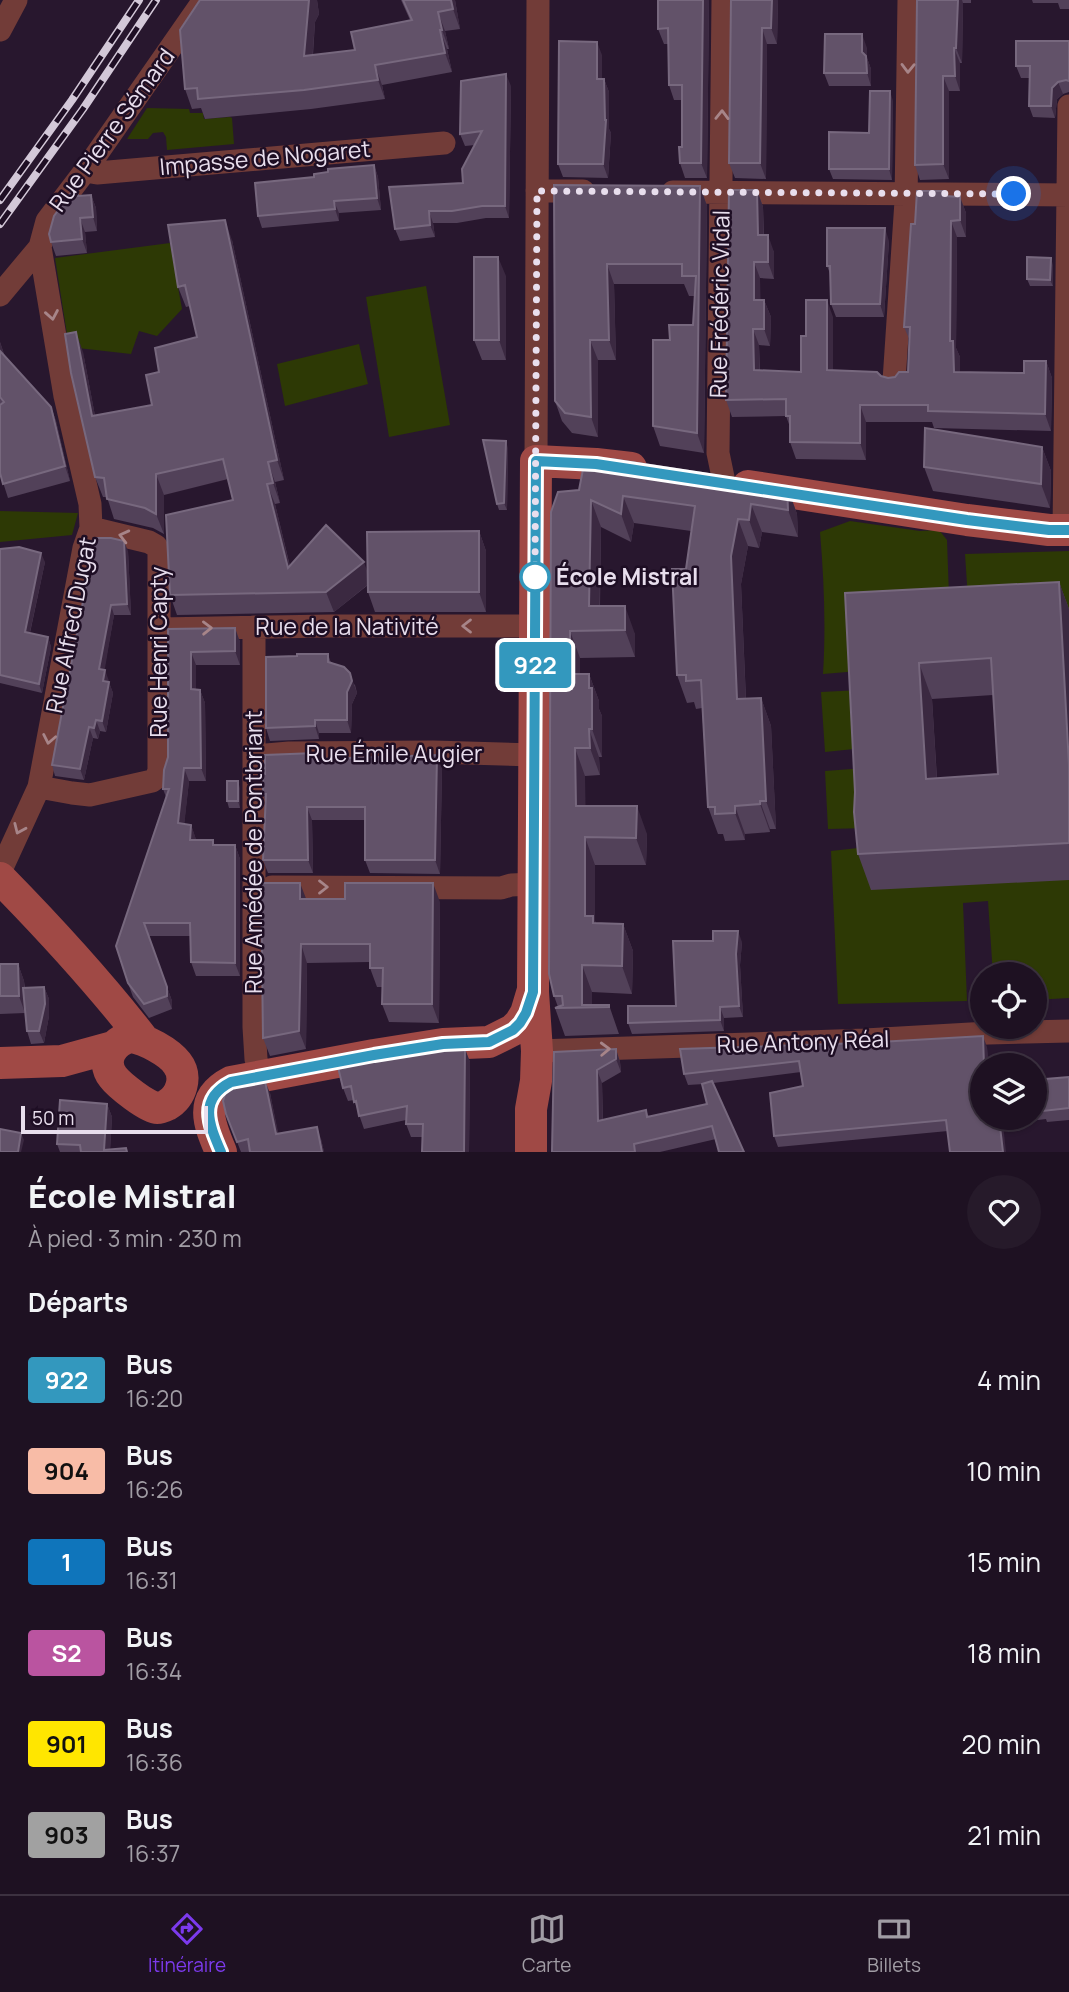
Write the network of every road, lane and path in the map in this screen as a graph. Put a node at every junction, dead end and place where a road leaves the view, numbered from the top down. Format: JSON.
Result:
{"nodes":[{"id":1,"x":16,"y":0,"type":"edge"},
{"id":2,"x":204,"y":0,"type":"edge"},
{"id":3,"x":538,"y":0,"type":"edge"},
{"id":4,"x":723,"y":0,"type":"edge"},
{"id":5,"x":909,"y":0,"type":"edge"},
{"id":6,"x":0,"y":30,"type":"edge"},
{"id":7,"x":1069,"y":106,"type":"edge"},
{"id":8,"x":444,"y":142,"type":"dead end"},
{"id":9,"x":85,"y":171,"type":"junction"},
{"id":10,"x":537,"y":191,"type":"junction"},
{"id":11,"x":609,"y":192,"type":"edge"},
{"id":12,"x":648,"y":192,"type":"edge"},
{"id":13,"x":721,"y":193,"type":"junction"},
{"id":14,"x":906,"y":193,"type":"junction"},
{"id":15,"x":1068,"y":195,"type":"edge"},
{"id":16,"x":40,"y":247,"type":"junction"},
{"id":17,"x":0,"y":295,"type":"edge"},
{"id":18,"x":894,"y":381,"type":"edge"},
{"id":19,"x":536,"y":461,"type":"junction"},
{"id":20,"x":662,"y":473,"type":"edge"},
{"id":21,"x":710,"y":480,"type":"joint"},
{"id":22,"x":91,"y":528,"type":"junction"},
{"id":23,"x":1067,"y":530,"type":"edge"},
{"id":24,"x":535,"y":626,"type":"junction"},
{"id":25,"x":254,"y":627,"type":"junction"},
{"id":26,"x":160,"y":629,"type":"junction"},
{"id":27,"x":534,"y":755,"type":"junction"},
{"id":28,"x":254,"y":756,"type":"junction"},
{"id":29,"x":39,"y":787,"type":"junction"},
{"id":30,"x":0,"y":872,"type":"edge"},
{"id":31,"x":0,"y":878,"type":"edge"},
{"id":32,"x":534,"y":884,"type":"junction"},
{"id":33,"x":255,"y":887,"type":"junction"},
{"id":34,"x":0,"y":903,"type":"edge"},
{"id":35,"x":533,"y":992,"type":"junction"},
{"id":36,"x":1069,"y":1031,"type":"edge"},
{"id":37,"x":489,"y":1042,"type":"junction"},
{"id":38,"x":122,"y":1051,"type":"junction"},
{"id":39,"x":537,"y":1051,"type":"junction"},
{"id":40,"x":0,"y":1063,"type":"edge"},
{"id":41,"x":178,"y":1064,"type":"junction"},
{"id":42,"x":245,"y":1079,"type":"junction"},
{"id":43,"x":164,"y":1107,"type":"junction"},
{"id":44,"x":531,"y":1109,"type":"junction"},
{"id":45,"x":219,"y":1147,"type":"edge"},
{"id":46,"x":531,"y":1152,"type":"edge"}],
"edges":[{"from":1,"to":6,"type":"street"},
{"from":2,"to":9,"type":"street","name":"Rue Pierre Sémard"},
{"from":3,"to":10,"type":"street"},
{"from":13,"to":4,"type":"street","name":"Rue Frédéric Vidal","one_way":true},
{"from":5,"to":14,"type":"street","one_way":true},
{"from":7,"to":15,"type":"street"},
{"from":8,"to":9,"type":"street","name":"Impasse de Nogaret"},
{"from":9,"to":16,"type":"street","name":"Rue Pierre Sémard"},
{"from":10,"to":11,"type":"street"},
{"from":10,"to":19,"type":"street"},
{"from":12,"to":13,"type":"street"},
{"from":13,"to":14,"type":"street"},
{"from":13,"to":21,"type":"street","name":"Rue Frédéric Vidal"},
{"from":14,"to":15,"type":"street"},
{"from":14,"to":18,"type":"street"},
{"from":15,"to":23,"type":"street"},
{"from":16,"to":17,"type":"street","name":"Rue Pierre Sémard"},
{"from":16,"to":22,"type":"street","name":"Rue Alfred Dugat","one_way":true},
{"from":19,"to":20,"type":"main road"},
{"from":19,"to":24,"type":"main road"},
{"from":21,"to":23,"type":"main road"},
{"from":26,"to":22,"type":"street","name":"Rue Henri Capty","one_way":true},
{"from":22,"to":29,"type":"street","name":"Rue Alfred Dugat","one_way":true},
{"from":24,"to":25,"type":"street","name":"Rue de la Nativité","one_way":true},
{"from":24,"to":27,"type":"main road"},
{"from":26,"to":25,"type":"street","name":"Rue de la Nativité","one_way":true},
{"from":25,"to":28,"type":"street","name":"Rue Amédée de Pontbriant"},
{"from":26,"to":29,"type":"street","name":"Rue Henri Capty"},
{"from":27,"to":28,"type":"street","name":"Rue Émile Augier"},
{"from":27,"to":32,"type":"main road"},
{"from":28,"to":33,"type":"street","name":"Rue Amédée de Pontbriant"},
{"from":29,"to":30,"type":"street","name":"Rue Alfred Dugat","one_way":true},
{"from":31,"to":38,"type":"main road"},
{"from":33,"to":32,"type":"street","one_way":true},
{"from":32,"to":35,"type":"main road"},
{"from":33,"to":42,"type":"street","name":"Rue Amédée de Pontbriant"},
{"from":34,"to":38,"type":"main road"},
{"from":35,"to":37,"type":"main road"},
{"from":35,"to":39,"type":"main road"},
{"from":39,"to":36,"type":"street","name":"Rue Antony Réal","one_way":true},
{"from":37,"to":42,"type":"main road"},
{"from":37,"to":44,"type":"main road"},
{"from":38,"to":40,"type":"main road"},
{"from":38,"to":41,"type":"main road"},
{"from":38,"to":43,"type":"main road"},
{"from":39,"to":44,"type":"main road"},
{"from":41,"to":42,"type":"main road"},
{"from":41,"to":43,"type":"main road"},
{"from":42,"to":45,"type":"main road"},
{"from":43,"to":45,"type":"main road"},
{"from":44,"to":46,"type":"main road"}]}
